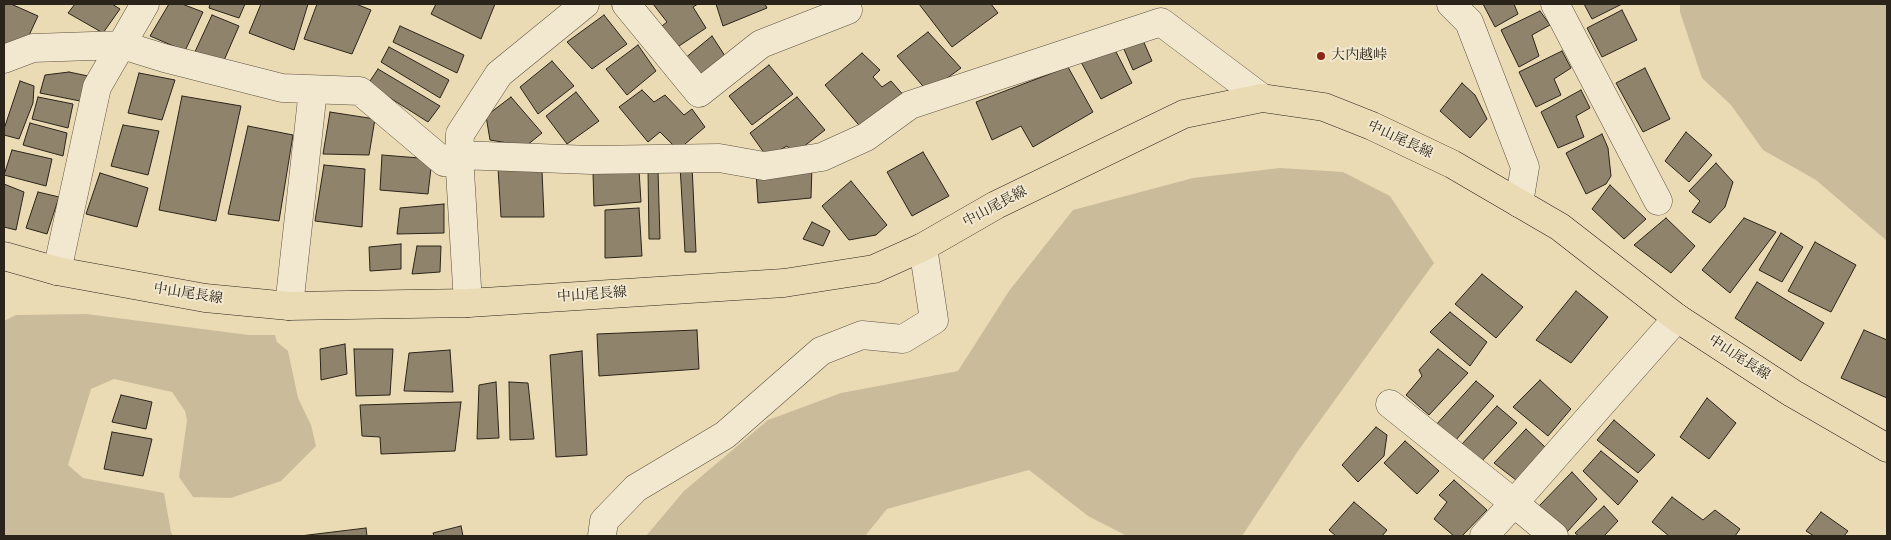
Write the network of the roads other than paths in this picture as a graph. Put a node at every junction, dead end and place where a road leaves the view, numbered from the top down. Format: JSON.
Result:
{"nodes":[{"id":1,"x":145,"y":4,"type":"edge"},
{"id":2,"x":585,"y":4,"type":"edge"},
{"id":3,"x":626,"y":4,"type":"edge"},
{"id":4,"x":1452,"y":4,"type":"edge"},
{"id":5,"x":1555,"y":4,"type":"edge"},
{"id":6,"x":848,"y":10,"type":"dead end"},
{"id":7,"x":122,"y":45,"type":"junction"},
{"id":8,"x":4,"y":59,"type":"edge"},
{"id":9,"x":313,"y":90,"type":"junction"},
{"id":10,"x":1262,"y":98,"type":"junction"},
{"id":11,"x":459,"y":155,"type":"junction"},
{"id":12,"x":1658,"y":201,"type":"dead end"},
{"id":13,"x":1519,"y":203,"type":"junction"},
{"id":14,"x":923,"y":247,"type":"junction"},
{"id":15,"x":4,"y":256,"type":"edge"},
{"id":16,"x":57,"y":271,"type":"junction"},
{"id":17,"x":468,"y":303,"type":"junction"},
{"id":18,"x":289,"y":306,"type":"junction"},
{"id":19,"x":1677,"y":318,"type":"junction"},
{"id":20,"x":1390,"y":404,"type":"dead end"},
{"id":21,"x":1887,"y":448,"type":"edge"},
{"id":22,"x":1514,"y":503,"type":"junction"},
{"id":23,"x":602,"y":536,"type":"edge"},
{"id":24,"x":1484,"y":536,"type":"edge"},
{"id":25,"x":1554,"y":536,"type":"edge"}],
"edges":[{"from":1,"to":7,"type":"street"},
{"from":2,"to":11,"type":"street"},
{"from":3,"to":6,"type":"street"},
{"from":4,"to":13,"type":"street"},
{"from":5,"to":12,"type":"street"},
{"from":7,"to":8,"type":"street"},
{"from":7,"to":9,"type":"street"},
{"from":7,"to":16,"type":"street"},
{"from":9,"to":11,"type":"street"},
{"from":9,"to":18,"type":"street"},
{"from":10,"to":11,"type":"street"},
{"from":10,"to":13,"type":"main road","name":"中山尾長線"},
{"from":10,"to":14,"type":"main road","name":"中山尾長線"},
{"from":11,"to":17,"type":"street"},
{"from":13,"to":19,"type":"main road","name":"中山尾長線"},
{"from":14,"to":17,"type":"main road","name":"中山尾長線"},
{"from":14,"to":23,"type":"street"},
{"from":15,"to":16,"type":"main road","name":"中山尾長線"},
{"from":16,"to":18,"type":"main road","name":"中山尾長線"},
{"from":17,"to":18,"type":"main road","name":"中山尾長線"},
{"from":19,"to":21,"type":"main road","name":"中山尾長線"},
{"from":19,"to":22,"type":"street"},
{"from":20,"to":22,"type":"street"},
{"from":22,"to":24,"type":"street"},
{"from":22,"to":25,"type":"street"}]}
